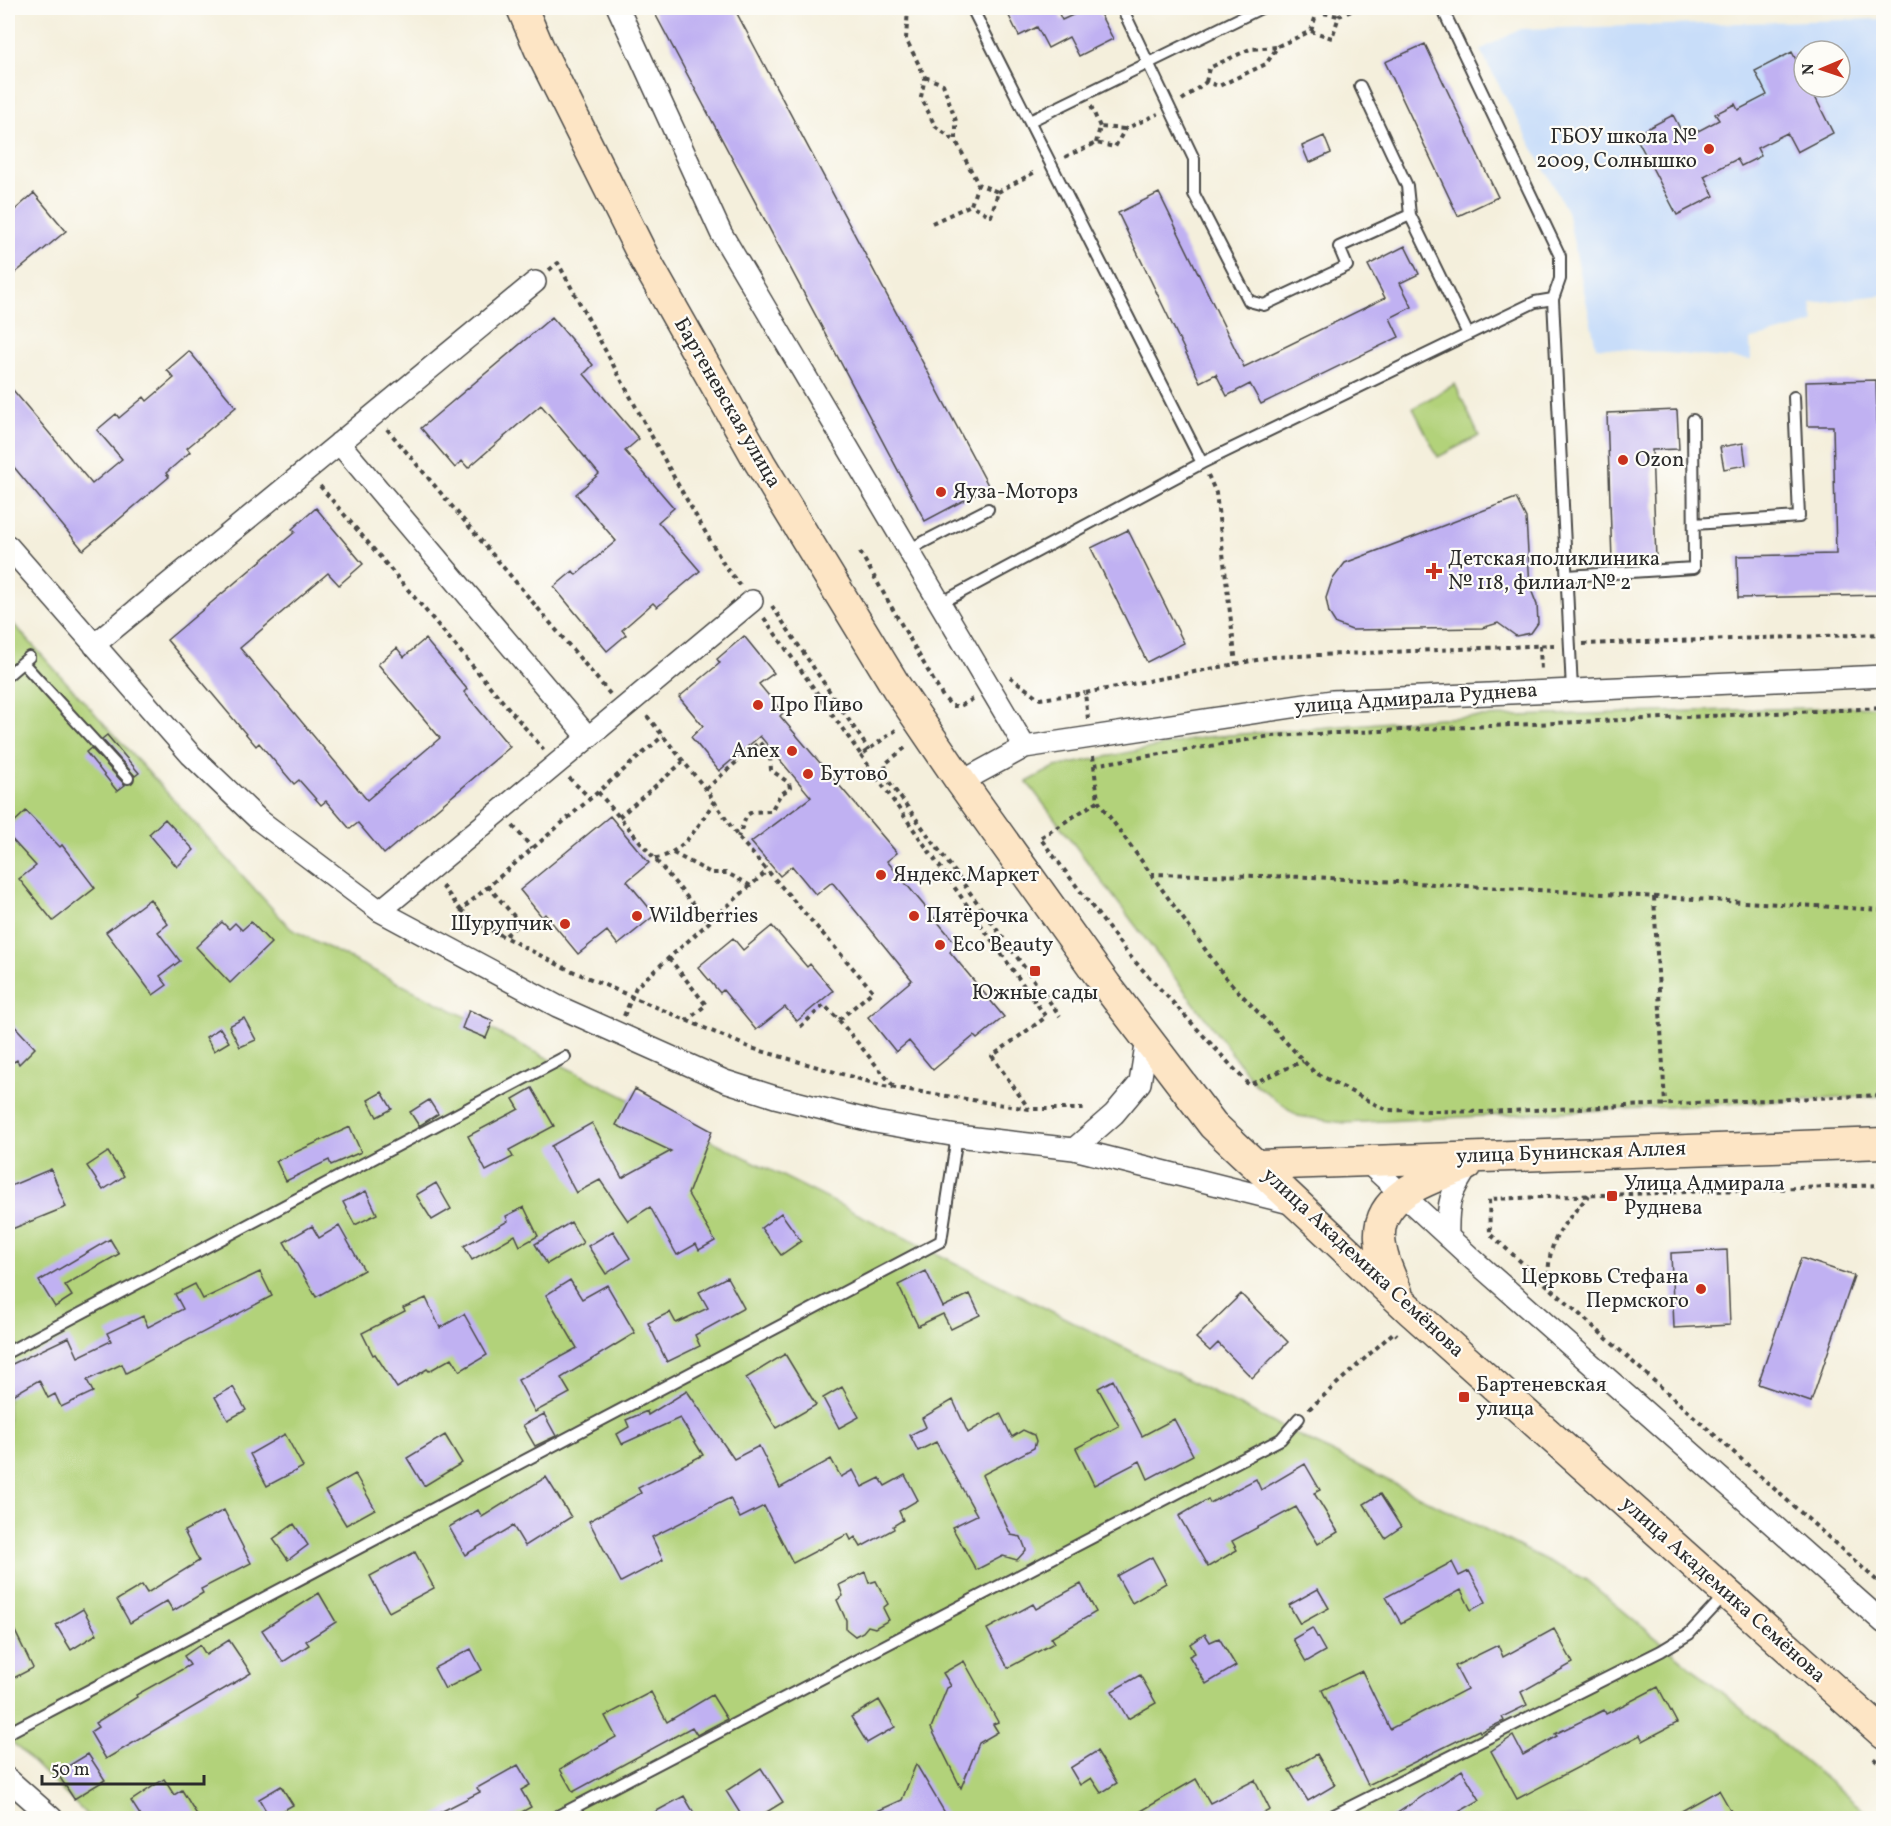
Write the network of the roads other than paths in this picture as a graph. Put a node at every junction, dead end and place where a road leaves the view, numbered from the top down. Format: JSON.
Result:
{"nodes":[{"id":1,"x":522,"y":8,"type":"edge"},
{"id":2,"x":618,"y":8,"type":"edge"},
{"id":3,"x":972,"y":8,"type":"edge"},
{"id":4,"x":1122,"y":8,"type":"edge"},
{"id":5,"x":1261,"y":8,"type":"edge"},
{"id":6,"x":1442,"y":8,"type":"edge"},
{"id":7,"x":1476,"y":8,"type":"edge"},
{"id":8,"x":1148,"y":63,"type":"junction"},
{"id":9,"x":1360,"y":86,"type":"dead end"},
{"id":10,"x":1030,"y":121,"type":"junction"},
{"id":11,"x":1410,"y":215,"type":"junction"},
{"id":12,"x":535,"y":282,"type":"road end"},
{"id":13,"x":1553,"y":299,"type":"junction"},
{"id":14,"x":1468,"y":334,"type":"junction"},
{"id":15,"x":1794,"y":397,"type":"dead end"},
{"id":16,"x":1694,"y":420,"type":"dead end"},
{"id":17,"x":339,"y":443,"type":"junction"},
{"id":18,"x":1202,"y":463,"type":"junction"},
{"id":19,"x":988,"y":509,"type":"dead end"},
{"id":20,"x":1694,"y":524,"type":"junction"},
{"id":21,"x":8,"y":546,"type":"edge"},
{"id":22,"x":908,"y":550,"type":"junction"},
{"id":23,"x":1567,"y":576,"type":"junction"},
{"id":24,"x":759,"y":599,"type":"road end"},
{"id":25,"x":939,"y":604,"type":"junction"},
{"id":26,"x":94,"y":645,"type":"junction"},
{"id":27,"x":8,"y":675,"type":"edge"},
{"id":28,"x":1884,"y":676,"type":"edge"},
{"id":29,"x":1572,"y":690,"type":"junction"},
{"id":30,"x":588,"y":737,"type":"junction"},
{"id":31,"x":1026,"y":747,"type":"junction"},
{"id":32,"x":128,"y":778,"type":"dead end"},
{"id":33,"x":961,"y":783,"type":"junction"},
{"id":34,"x":380,"y":910,"type":"junction"},
{"id":35,"x":1148,"y":1039,"type":"junction"},
{"id":36,"x":565,"y":1057,"type":"dead end"},
{"id":37,"x":957,"y":1136,"type":"junction"},
{"id":38,"x":1884,"y":1143,"type":"edge"},
{"id":39,"x":1074,"y":1149,"type":"junction"},
{"id":40,"x":1479,"y":1160,"type":"junction"},
{"id":41,"x":1367,"y":1162,"type":"junction"},
{"id":42,"x":1259,"y":1165,"type":"junction"},
{"id":43,"x":1403,"y":1195,"type":"junction"},
{"id":44,"x":1301,"y":1205,"type":"junction"},
{"id":45,"x":1448,"y":1237,"type":"junction"},
{"id":46,"x":1400,"y":1300,"type":"junction"},
{"id":47,"x":8,"y":1352,"type":"edge"},
{"id":48,"x":1299,"y":1418,"type":"road end"},
{"id":49,"x":1726,"y":1594,"type":"junction"},
{"id":50,"x":1884,"y":1623,"type":"edge"},
{"id":51,"x":8,"y":1733,"type":"edge"},
{"id":52,"x":1884,"y":1734,"type":"edge"},
{"id":53,"x":8,"y":1779,"type":"edge"},
{"id":54,"x":52,"y":1818,"type":"edge"},
{"id":55,"x":554,"y":1818,"type":"edge"},
{"id":56,"x":1328,"y":1818,"type":"edge"}],
"edges":[{"from":1,"to":33,"type":"main road","name":"Бартеневская улица"},
{"from":2,"to":22,"type":"street"},
{"from":3,"to":10,"type":"lane"},
{"from":4,"to":8,"type":"lane"},
{"from":5,"to":8,"type":"lane"},
{"from":6,"to":7,"type":"lane"},
{"from":6,"to":13,"type":"lane"},
{"from":8,"to":10,"type":"lane"},
{"from":8,"to":11,"type":"lane"},
{"from":9,"to":11,"type":"lane"},
{"from":10,"to":18,"type":"lane"},
{"from":11,"to":14,"type":"lane"},
{"from":12,"to":17,"type":"street"},
{"from":13,"to":14,"type":"lane"},
{"from":13,"to":23,"type":"lane"},
{"from":14,"to":18,"type":"lane"},
{"from":15,"to":20,"type":"lane"},
{"from":16,"to":20,"type":"lane"},
{"from":17,"to":26,"type":"street"},
{"from":17,"to":30,"type":"street"},
{"from":18,"to":25,"type":"lane"},
{"from":19,"to":22,"type":"lane"},
{"from":20,"to":23,"type":"lane"},
{"from":21,"to":26,"type":"street"},
{"from":22,"to":25,"type":"street"},
{"from":23,"to":29,"type":"lane"},
{"from":24,"to":30,"type":"street"},
{"from":25,"to":31,"type":"street"},
{"from":26,"to":34,"type":"street"},
{"from":27,"to":32,"type":"lane"},
{"from":28,"to":29,"type":"street","name":"улица Адмирала Руднева"},
{"from":29,"to":31,"type":"street","name":"улица Адмирала Руднева"},
{"from":30,"to":34,"type":"street"},
{"from":31,"to":33,"type":"street","name":"улица Адмирала Руднева"},
{"from":33,"to":35,"type":"main road","name":"улица Академика Семёнова"},
{"from":34,"to":37,"type":"street"},
{"from":35,"to":39,"type":"street"},
{"from":35,"to":42,"type":"main road","name":"улица Академика Семёнова"},
{"from":36,"to":47,"type":"lane"},
{"from":37,"to":39,"type":"street"},
{"from":37,"to":51,"type":"lane"},
{"from":38,"to":40,"type":"main road","name":"улица Бунинская Аллея"},
{"from":39,"to":44,"type":"street"},
{"from":40,"to":41,"type":"main road","name":"улица Бунинская Аллея"},
{"from":40,"to":43,"type":"main road"},
{"from":40,"to":45,"type":"street"},
{"from":41,"to":42,"type":"main road","name":"улица Бунинская Аллея"},
{"from":41,"to":43,"type":"street"},
{"from":42,"to":44,"type":"main road","name":"улица Академика Семёнова"},
{"from":43,"to":45,"type":"street"},
{"from":43,"to":46,"type":"main road"},
{"from":44,"to":46,"type":"main road","name":"улица Академика Семёнова"},
{"from":45,"to":50,"type":"street"},
{"from":46,"to":49,"type":"main road","name":"улица Академика Семёнова"},
{"from":48,"to":55,"type":"lane"},
{"from":49,"to":52,"type":"main road","name":"улица Академика Семёнова"},
{"from":49,"to":56,"type":"lane"},
{"from":53,"to":54,"type":"street"}]}
